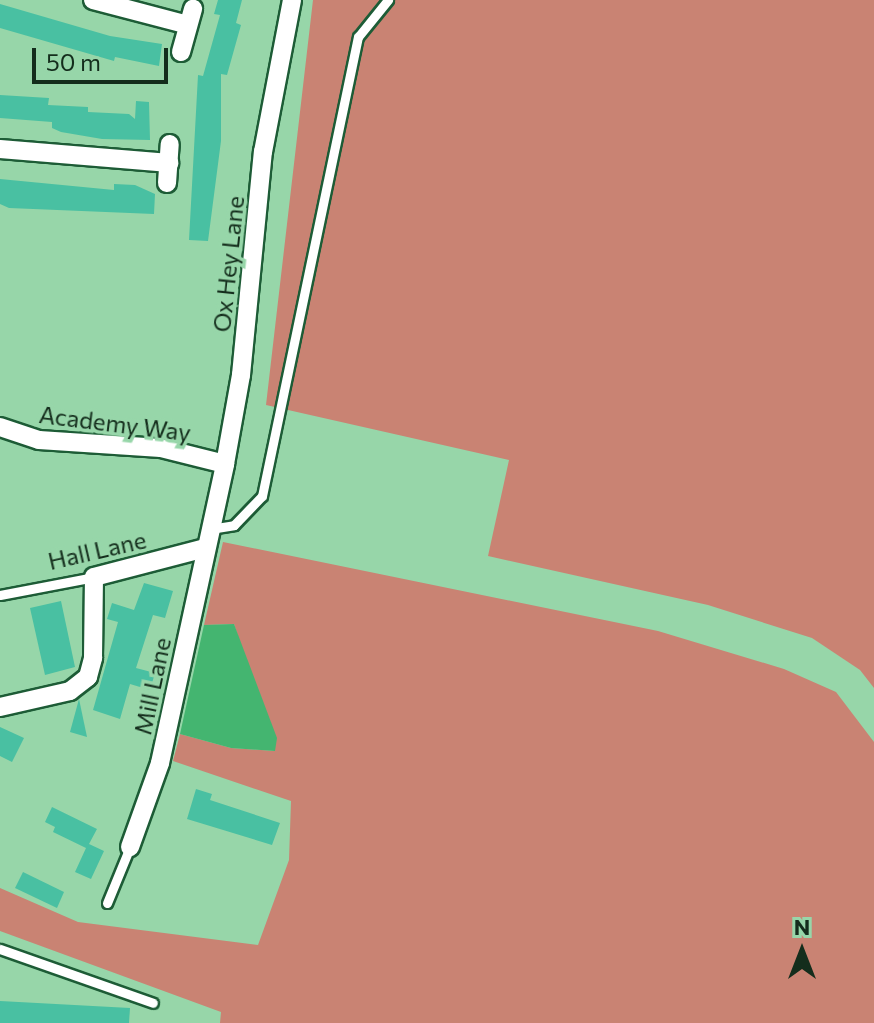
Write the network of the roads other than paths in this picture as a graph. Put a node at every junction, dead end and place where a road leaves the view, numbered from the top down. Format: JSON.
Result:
{"nodes":[{"id":1,"x":93,"y":0,"type":"edge"},
{"id":2,"x":292,"y":0,"type":"edge"},
{"id":3,"x":388,"y":0,"type":"edge"},
{"id":4,"x":181,"y":52,"type":"dead end"},
{"id":5,"x":0,"y":149,"type":"edge"},
{"id":6,"x":167,"y":183,"type":"dead end"},
{"id":7,"x":0,"y":427,"type":"edge"},
{"id":8,"x":225,"y":464,"type":"junction"},
{"id":9,"x":208,"y":536,"type":"junction"},
{"id":10,"x":94,"y":577,"type":"junction"},
{"id":11,"x":0,"y":595,"type":"edge"},
{"id":12,"x":0,"y":707,"type":"edge"},
{"id":13,"x":130,"y":847,"type":"joint"},
{"id":14,"x":107,"y":903,"type":"dead end"},
{"id":15,"x":0,"y":949,"type":"edge"},
{"id":16,"x":153,"y":1003,"type":"dead end"}],
"edges":[{"from":1,"to":4,"type":"street"},
{"from":2,"to":8,"type":"street","name":"Ox Hey Lane"},
{"from":3,"to":9,"type":"lane"},
{"from":5,"to":6,"type":"street"},
{"from":7,"to":8,"type":"street","name":"Academy Way"},
{"from":8,"to":9,"type":"street","name":"Ox Hey Lane"},
{"from":9,"to":10,"type":"street","name":"Hall Lane"},
{"from":9,"to":13,"type":"street","name":"Mill Lane"},
{"from":10,"to":11,"type":"lane","name":"Hall Lane"},
{"from":10,"to":12,"type":"street"},
{"from":13,"to":14,"type":"lane"},
{"from":15,"to":16,"type":"lane"}]}
